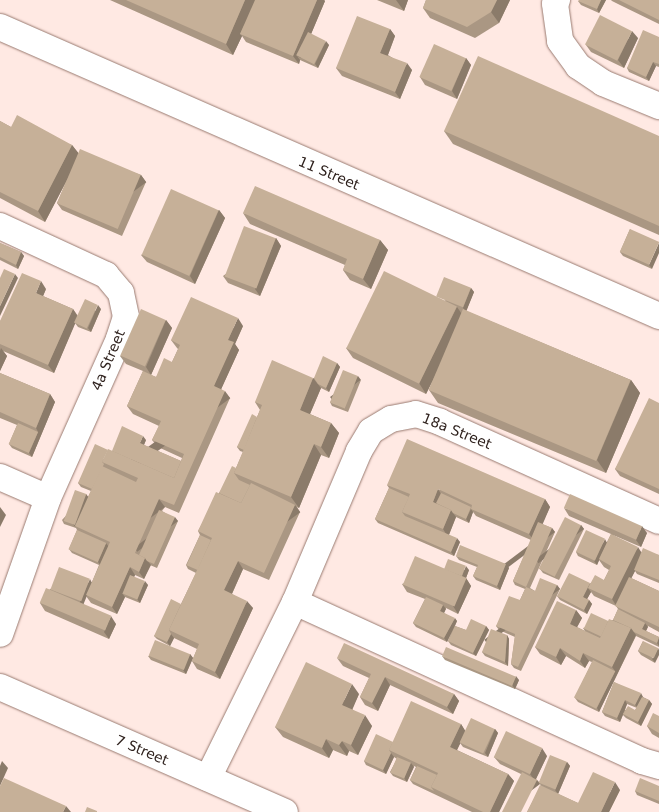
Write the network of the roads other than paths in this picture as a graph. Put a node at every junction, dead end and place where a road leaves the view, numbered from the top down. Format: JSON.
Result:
{"nodes":[{"id":1,"x":557,"y":0,"type":"edge"},
{"id":2,"x":0,"y":28,"type":"edge"},
{"id":3,"x":659,"y":106,"type":"edge"},
{"id":4,"x":0,"y":226,"type":"edge"},
{"id":5,"x":659,"y":316,"type":"edge"},
{"id":6,"x":0,"y":477,"type":"edge"},
{"id":7,"x":48,"y":498,"type":"junction"},
{"id":8,"x":659,"y":521,"type":"edge"},
{"id":9,"x":295,"y":602,"type":"junction"},
{"id":10,"x":0,"y":634,"type":"edge"},
{"id":11,"x":0,"y":686,"type":"edge"},
{"id":12,"x":659,"y":766,"type":"edge"},
{"id":13,"x":208,"y":778,"type":"junction"},
{"id":14,"x":285,"y":812,"type":"edge"}],
"edges":[{"from":1,"to":3,"type":"street"},
{"from":2,"to":5,"type":"street","name":"11 Street"},
{"from":4,"to":7,"type":"street","name":"4a Street"},
{"from":6,"to":7,"type":"street"},
{"from":7,"to":10,"type":"street","name":"4a Street"},
{"from":8,"to":9,"type":"street","name":"18a Street"},
{"from":9,"to":12,"type":"street"},
{"from":9,"to":13,"type":"street","name":"18a Street"},
{"from":11,"to":13,"type":"street","name":"7 Street"},
{"from":13,"to":14,"type":"street","name":"7 Street"}]}
